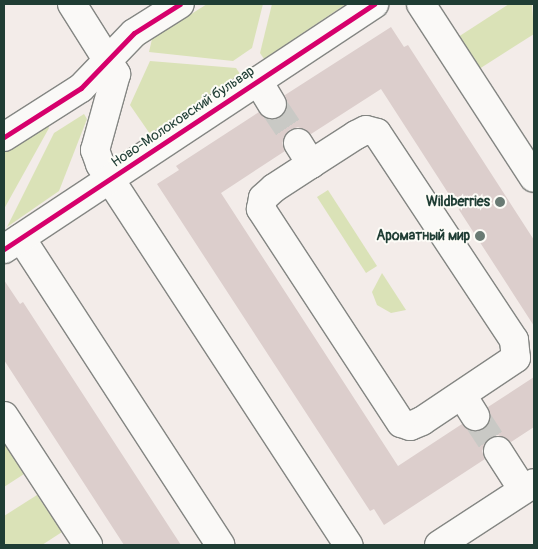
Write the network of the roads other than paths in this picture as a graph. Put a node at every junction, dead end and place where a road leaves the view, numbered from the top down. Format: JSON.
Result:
{"nodes":[{"id":1,"x":72,"y":4,"type":"edge"},
{"id":2,"x":180,"y":4,"type":"edge"},
{"id":3,"x":374,"y":4,"type":"edge"},
{"id":4,"x":421,"y":4,"type":"edge"},
{"id":5,"x":108,"y":60,"type":"junction"},
{"id":6,"x":4,"y":137,"type":"edge"},
{"id":7,"x":534,"y":178,"type":"edge"},
{"id":8,"x":110,"y":179,"type":"junction"},
{"id":9,"x":12,"y":244,"type":"edge"},
{"id":10,"x":468,"y":406,"type":"joint"},
{"id":11,"x":4,"y":416,"type":"edge"},
{"id":12,"x":498,"y":451,"type":"tunnel mouth"},
{"id":13,"x":529,"y":487,"type":"edge"},
{"id":14,"x":88,"y":545,"type":"edge"},
{"id":15,"x":220,"y":545,"type":"edge"},
{"id":16,"x":348,"y":545,"type":"edge"},
{"id":17,"x":439,"y":545,"type":"edge"}],
"edges":[{"from":1,"to":5,"type":"street"},
{"from":2,"to":5,"type":"street"},
{"from":3,"to":8,"type":"street","name":"Ново-Молоковский бульвар"},
{"from":4,"to":7,"type":"street"},
{"from":5,"to":6,"type":"street"},
{"from":5,"to":8,"type":"street"},
{"from":8,"to":9,"type":"street","name":"Ново-Молоковский бульвар"},
{"from":8,"to":16,"type":"street"},
{"from":9,"to":15,"type":"street"},
{"from":10,"to":10,"type":"street"},
{"from":11,"to":14,"type":"street"},
{"from":12,"to":13,"type":"street"},
{"from":13,"to":17,"type":"street"}]}
